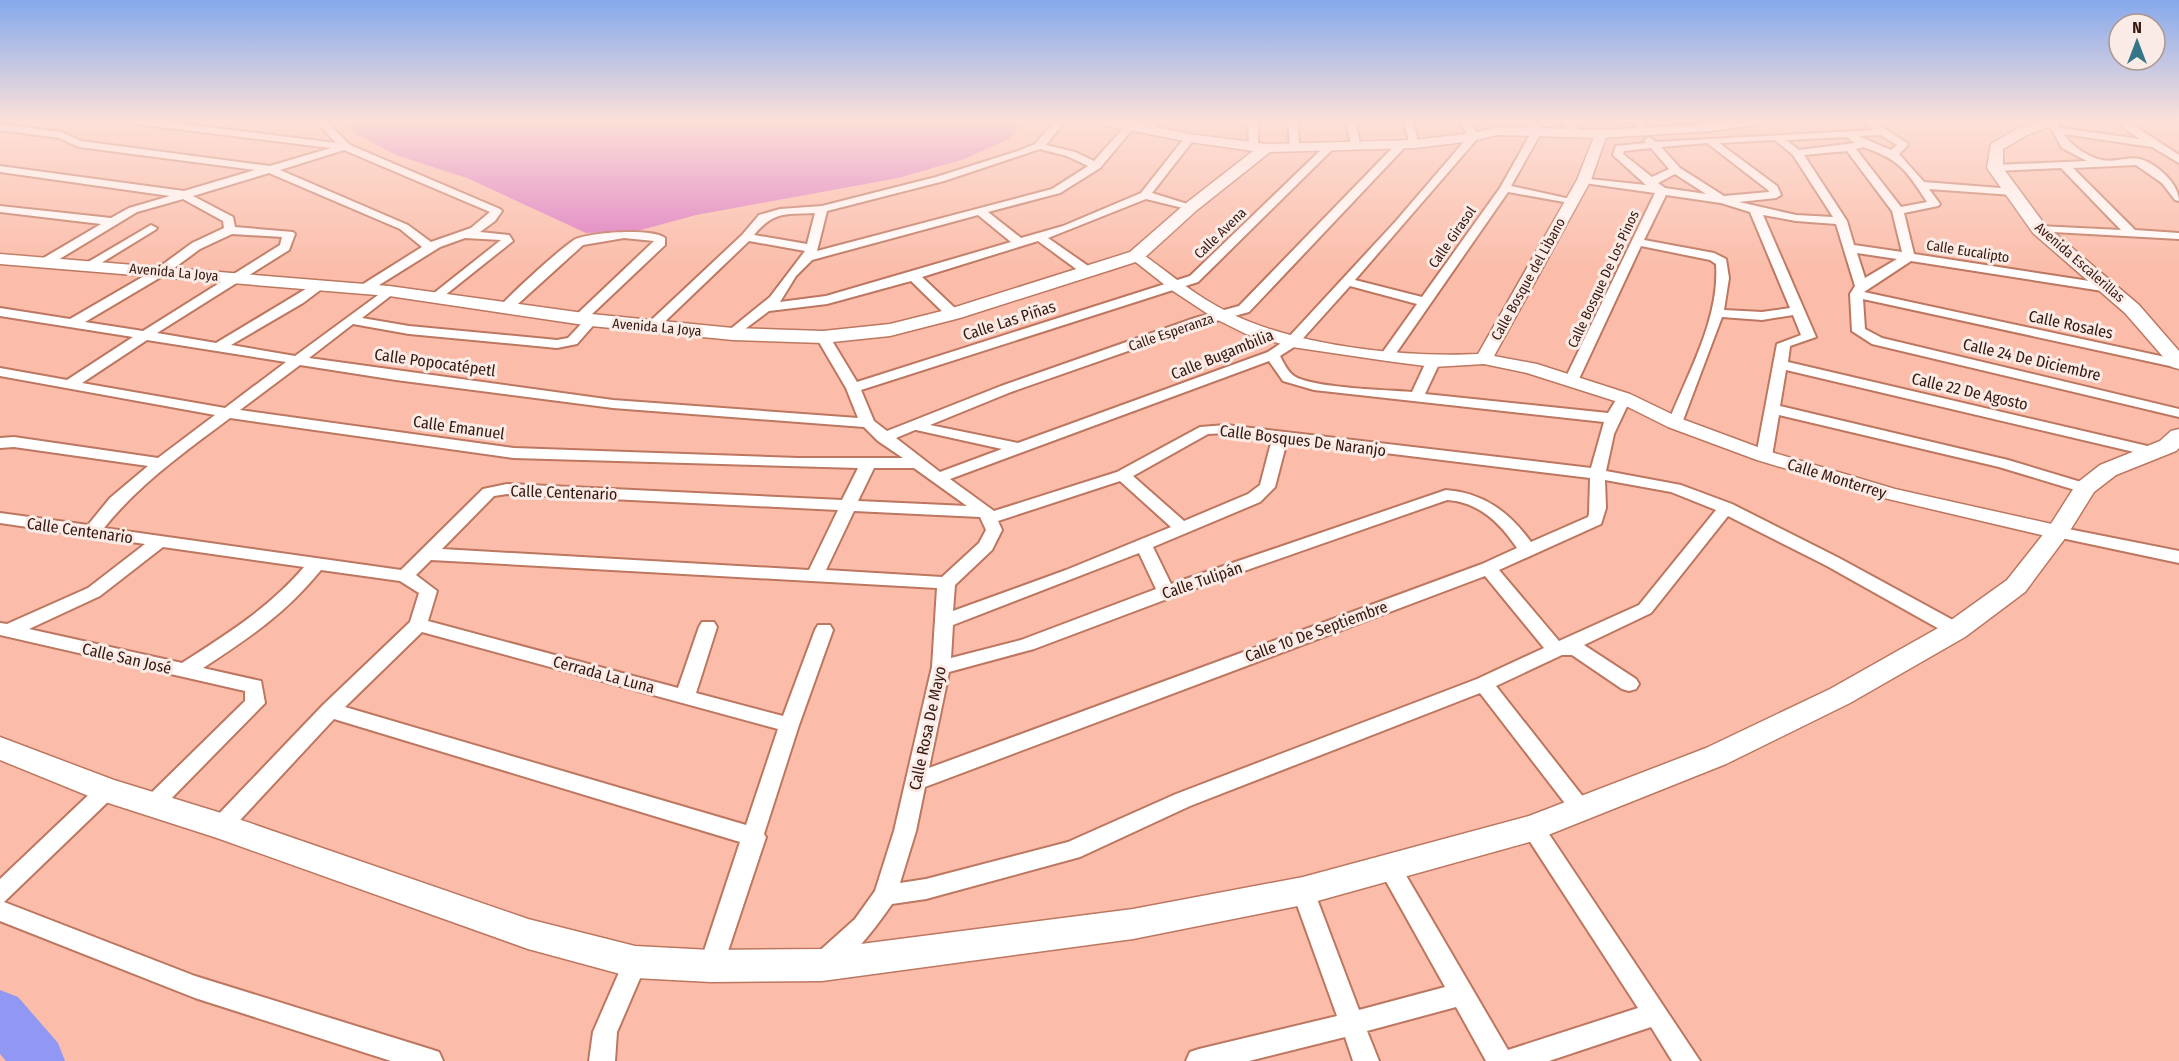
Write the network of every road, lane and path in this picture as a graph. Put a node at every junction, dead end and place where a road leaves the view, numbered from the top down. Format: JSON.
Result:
{"nodes":[{"id":1,"x":1676,"y":170,"type":"edge"},
{"id":2,"x":11,"y":171,"type":"edge"},
{"id":3,"x":264,"y":171,"type":"edge"},
{"id":4,"x":273,"y":171,"type":"edge"},
{"id":5,"x":401,"y":171,"type":"edge"},
{"id":6,"x":965,"y":171,"type":"edge"},
{"id":7,"x":1089,"y":171,"type":"edge"},
{"id":8,"x":1164,"y":171,"type":"edge"},
{"id":9,"x":1234,"y":171,"type":"edge"},
{"id":10,"x":1305,"y":171,"type":"edge"},
{"id":11,"x":1382,"y":171,"type":"edge"},
{"id":12,"x":1444,"y":171,"type":"edge"},
{"id":13,"x":1514,"y":171,"type":"edge"},
{"id":14,"x":1588,"y":171,"type":"edge"},
{"id":15,"x":1635,"y":171,"type":"edge"},
{"id":16,"x":1675,"y":171,"type":"edge"},
{"id":17,"x":1754,"y":171,"type":"edge"},
{"id":18,"x":1808,"y":171,"type":"edge"},
{"id":19,"x":1868,"y":171,"type":"edge"},
{"id":20,"x":1910,"y":171,"type":"edge"},
{"id":21,"x":1997,"y":171,"type":"edge"},
{"id":22,"x":2069,"y":171,"type":"edge"},
{"id":23,"x":2151,"y":171,"type":"edge"},
{"id":24,"x":1584,"y":180,"type":"junction"},
{"id":25,"x":2166,"y":181,"type":"junction"},
{"id":26,"x":2179,"y":181,"type":"edge"},
{"id":27,"x":1649,"y":183,"type":"junction"},
{"id":28,"x":1920,"y":184,"type":"junction"},
{"id":29,"x":1506,"y":188,"type":"junction"},
{"id":30,"x":1662,"y":191,"type":"junction"},
{"id":31,"x":2013,"y":192,"type":"junction"},
{"id":32,"x":182,"y":194,"type":"junction"},
{"id":33,"x":1145,"y":195,"type":"junction"},
{"id":34,"x":2179,"y":198,"type":"edge"},
{"id":35,"x":1722,"y":200,"type":"junction"},
{"id":36,"x":1571,"y":201,"type":"junction"},
{"id":37,"x":1191,"y":207,"type":"junction"},
{"id":38,"x":0,"y":208,"type":"edge"},
{"id":39,"x":822,"y":209,"type":"junction"},
{"id":40,"x":1755,"y":210,"type":"junction"},
{"id":41,"x":1899,"y":211,"type":"junction"},
{"id":42,"x":981,"y":212,"type":"junction"},
{"id":43,"x":1841,"y":221,"type":"junction"},
{"id":44,"x":112,"y":222,"type":"junction"},
{"id":45,"x":151,"y":228,"type":"dead end"},
{"id":46,"x":2039,"y":229,"type":"junction"},
{"id":47,"x":231,"y":230,"type":"junction"},
{"id":48,"x":2131,"y":233,"type":"junction"},
{"id":49,"x":465,"y":235,"type":"junction"},
{"id":50,"x":2179,"y":236,"type":"edge"},
{"id":51,"x":746,"y":237,"type":"junction"},
{"id":52,"x":1040,"y":237,"type":"junction"},
{"id":53,"x":1637,"y":242,"type":"junction"},
{"id":54,"x":1021,"y":244,"type":"junction"},
{"id":55,"x":430,"y":247,"type":"junction"},
{"id":56,"x":1850,"y":248,"type":"junction"},
{"id":57,"x":810,"y":253,"type":"junction"},
{"id":58,"x":1136,"y":256,"type":"junction"},
{"id":59,"x":1908,"y":257,"type":"junction"},
{"id":60,"x":0,"y":259,"type":"edge"},
{"id":61,"x":35,"y":263,"type":"junction"},
{"id":62,"x":89,"y":266,"type":"junction"},
{"id":63,"x":162,"y":271,"type":"junction"},
{"id":64,"x":1087,"y":272,"type":"junction"},
{"id":65,"x":913,"y":276,"type":"junction"},
{"id":66,"x":233,"y":277,"type":"junction"},
{"id":67,"x":0,"y":279,"type":"edge"},
{"id":68,"x":1347,"y":281,"type":"junction"},
{"id":69,"x":318,"y":285,"type":"junction"},
{"id":70,"x":1176,"y":286,"type":"junction"},
{"id":71,"x":2109,"y":288,"type":"junction"},
{"id":72,"x":364,"y":289,"type":"junction"},
{"id":73,"x":1858,"y":290,"type":"junction"},
{"id":74,"x":389,"y":291,"type":"junction"},
{"id":75,"x":435,"y":297,"type":"junction"},
{"id":76,"x":1425,"y":302,"type":"junction"},
{"id":77,"x":766,"y":308,"type":"junction"},
{"id":78,"x":504,"y":309,"type":"junction"},
{"id":79,"x":1796,"y":311,"type":"junction"},
{"id":80,"x":0,"y":312,"type":"edge"},
{"id":81,"x":1717,"y":313,"type":"junction"},
{"id":82,"x":953,"y":314,"type":"junction"},
{"id":83,"x":1220,"y":315,"type":"junction"},
{"id":84,"x":351,"y":320,"type":"junction"},
{"id":85,"x":586,"y":320,"type":"junction"},
{"id":86,"x":73,"y":323,"type":"junction"},
{"id":87,"x":652,"y":326,"type":"junction"},
{"id":88,"x":733,"y":334,"type":"junction"},
{"id":89,"x":147,"y":336,"type":"junction"},
{"id":90,"x":823,"y":337,"type":"junction"},
{"id":91,"x":1292,"y":342,"type":"junction"},
{"id":92,"x":219,"y":347,"type":"junction"},
{"id":93,"x":1273,"y":355,"type":"junction"},
{"id":94,"x":1387,"y":356,"type":"junction"},
{"id":95,"x":299,"y":360,"type":"junction"},
{"id":96,"x":1484,"y":360,"type":"junction"},
{"id":97,"x":1433,"y":362,"type":"junction"},
{"id":98,"x":2179,"y":364,"type":"edge"},
{"id":99,"x":1781,"y":365,"type":"junction"},
{"id":100,"x":0,"y":372,"type":"edge"},
{"id":101,"x":1572,"y":379,"type":"junction"},
{"id":102,"x":72,"y":383,"type":"junction"},
{"id":103,"x":853,"y":388,"type":"junction"},
{"id":104,"x":1417,"y":396,"type":"junction"},
{"id":105,"x":1624,"y":398,"type":"junction"},
{"id":106,"x":1773,"y":409,"type":"junction"},
{"id":107,"x":2179,"y":412,"type":"edge"},
{"id":108,"x":228,"y":413,"type":"junction"},
{"id":109,"x":1611,"y":418,"type":"junction"},
{"id":110,"x":868,"y":423,"type":"junction"},
{"id":111,"x":1674,"y":423,"type":"junction"},
{"id":112,"x":916,"y":426,"type":"junction"},
{"id":113,"x":1280,"y":437,"type":"junction"},
{"id":114,"x":883,"y":438,"type":"junction"},
{"id":115,"x":0,"y":443,"type":"edge"},
{"id":116,"x":2169,"y":445,"type":"edge"},
{"id":117,"x":1015,"y":447,"type":"junction"},
{"id":118,"x":1764,"y":456,"type":"junction"},
{"id":119,"x":161,"y":463,"type":"junction"},
{"id":120,"x":868,"y":463,"type":"junction"},
{"id":121,"x":918,"y":464,"type":"junction"},
{"id":122,"x":1598,"y":474,"type":"junction"},
{"id":123,"x":1123,"y":475,"type":"junction"},
{"id":124,"x":940,"y":477,"type":"junction"},
{"id":125,"x":2085,"y":489,"type":"junction"},
{"id":126,"x":847,"y":507,"type":"junction"},
{"id":127,"x":1726,"y":508,"type":"junction"},
{"id":128,"x":988,"y":515,"type":"junction"},
{"id":129,"x":0,"y":518,"type":"edge"},
{"id":130,"x":1181,"y":527,"type":"junction"},
{"id":131,"x":92,"y":532,"type":"junction"},
{"id":132,"x":2058,"y":532,"type":"junction"},
{"id":133,"x":160,"y":541,"type":"junction"},
{"id":134,"x":1143,"y":544,"type":"junction"},
{"id":135,"x":1528,"y":551,"type":"junction"},
{"id":136,"x":428,"y":554,"type":"junction"},
{"id":137,"x":2179,"y":557,"type":"edge"},
{"id":138,"x":317,"y":563,"type":"junction"},
{"id":139,"x":1488,"y":568,"type":"junction"},
{"id":140,"x":815,"y":575,"type":"junction"},
{"id":141,"x":405,"y":576,"type":"junction"},
{"id":142,"x":946,"y":583,"type":"junction"},
{"id":143,"x":1166,"y":592,"type":"junction"},
{"id":144,"x":944,"y":621,"type":"junction"},
{"id":145,"x":418,"y":625,"type":"junction"},
{"id":146,"x":708,"y":627,"type":"dead end"},
{"id":147,"x":4,"y":630,"type":"edge"},
{"id":148,"x":824,"y":630,"type":"dead end"},
{"id":149,"x":1956,"y":630,"type":"junction"},
{"id":150,"x":1555,"y":649,"type":"junction"},
{"id":151,"x":941,"y":667,"type":"junction"},
{"id":152,"x":183,"y":670,"type":"junction"},
{"id":153,"x":1484,"y":684,"type":"junction"},
{"id":154,"x":1629,"y":684,"type":"dead end"},
{"id":155,"x":684,"y":696,"type":"junction"},
{"id":156,"x":330,"y":710,"type":"junction"},
{"id":157,"x":789,"y":725,"type":"junction"},
{"id":158,"x":0,"y":748,"type":"edge"},
{"id":159,"x":915,"y":782,"type":"junction"},
{"id":160,"x":107,"y":790,"type":"junction"},
{"id":161,"x":153,"y":804,"type":"junction"},
{"id":162,"x":1581,"y":809,"type":"junction"},
{"id":163,"x":221,"y":826,"type":"junction"},
{"id":164,"x":1533,"y":828,"type":"junction"},
{"id":165,"x":755,"y":837,"type":"junction"},
{"id":166,"x":1389,"y":867,"type":"junction"},
{"id":167,"x":1303,"y":891,"type":"junction"},
{"id":168,"x":0,"y":894,"type":"edge"},
{"id":169,"x":885,"y":895,"type":"junction"},
{"id":170,"x":0,"y":910,"type":"edge"},
{"id":171,"x":635,"y":962,"type":"junction"},
{"id":172,"x":822,"y":965,"type":"junction"},
{"id":173,"x":711,"y":966,"type":"junction"},
{"id":174,"x":1460,"y":994,"type":"junction"},
{"id":175,"x":1656,"y":1014,"type":"junction"},
{"id":176,"x":1351,"y":1024,"type":"junction"},
{"id":177,"x":430,"y":1061,"type":"edge"},
{"id":178,"x":602,"y":1061,"type":"edge"},
{"id":179,"x":1199,"y":1061,"type":"edge"},
{"id":180,"x":1366,"y":1061,"type":"edge"},
{"id":181,"x":1500,"y":1061,"type":"edge"},
{"id":182,"x":1512,"y":1061,"type":"edge"},
{"id":183,"x":1687,"y":1061,"type":"edge"}],
"edges":[{"from":1,"to":35,"type":"street"},
{"from":2,"to":32,"type":"street"},
{"from":3,"to":32,"type":"street"},
{"from":4,"to":55,"type":"street"},
{"from":5,"to":49,"type":"street"},
{"from":6,"to":39,"type":"street"},
{"from":7,"to":42,"type":"street"},
{"from":8,"to":33,"type":"street"},
{"from":9,"to":37,"type":"main road","name":"Avenida La Joya"},
{"from":10,"to":70,"type":"street","name":"Calle Avena"},
{"from":11,"to":83,"type":"street","name":"Calle Esperanza"},
{"from":12,"to":68,"type":"street","name":"Calle Bugambilia"},
{"from":13,"to":29,"type":"street","name":"Calle Girasol"},
{"from":14,"to":24,"type":"street","name":"Calle Bosque del Libano"},
{"from":15,"to":27,"type":"street"},
{"from":16,"to":27,"type":"street"},
{"from":17,"to":35,"type":"street"},
{"from":18,"to":43,"type":"street"},
{"from":19,"to":41,"type":"street"},
{"from":20,"to":28,"type":"street"},
{"from":21,"to":31,"type":"main road","name":"Avenida Escalerillas"},
{"from":22,"to":48,"type":"street"},
{"from":23,"to":25,"type":"street"},
{"from":24,"to":30,"type":"street"},
{"from":24,"to":36,"type":"street","name":"Calle Bosque del Libano"},
{"from":25,"to":26,"type":"street"},
{"from":25,"to":34,"type":"street"},
{"from":27,"to":30,"type":"street"},
{"from":28,"to":31,"type":"street"},
{"from":28,"to":41,"type":"street"},
{"from":29,"to":36,"type":"street"},
{"from":29,"to":76,"type":"street","name":"Calle Girasol"},
{"from":30,"to":35,"type":"street"},
{"from":30,"to":53,"type":"street","name":"Calle Bosque De Los Pinos"},
{"from":31,"to":46,"type":"main road","name":"Avenida Escalerillas"},
{"from":32,"to":44,"type":"street"},
{"from":32,"to":47,"type":"street"},
{"from":33,"to":37,"type":"street"},
{"from":33,"to":52,"type":"street"},
{"from":35,"to":40,"type":"street"},
{"from":36,"to":96,"type":"street","name":"Calle Bosque del Libano"},
{"from":37,"to":58,"type":"main road","name":"Avenida La Joya"},
{"from":38,"to":44,"type":"street"},
{"from":39,"to":51,"type":"street"},
{"from":39,"to":57,"type":"street"},
{"from":40,"to":43,"type":"street"},
{"from":40,"to":79,"type":"street"},
{"from":41,"to":59,"type":"street"},
{"from":42,"to":54,"type":"street"},
{"from":42,"to":57,"type":"street"},
{"from":43,"to":56,"type":"street"},
{"from":44,"to":61,"type":"street"},
{"from":45,"to":62,"type":"street"},
{"from":46,"to":48,"type":"street"},
{"from":46,"to":71,"type":"main road","name":"Avenida Escalerillas"},
{"from":47,"to":63,"type":"street"},
{"from":47,"to":66,"type":"street"},
{"from":48,"to":50,"type":"street"},
{"from":49,"to":55,"type":"street"},
{"from":49,"to":75,"type":"street"},
{"from":51,"to":57,"type":"street"},
{"from":51,"to":87,"type":"street"},
{"from":52,"to":54,"type":"street"},
{"from":52,"to":64,"type":"street"},
{"from":53,"to":81,"type":"street"},
{"from":53,"to":101,"type":"street","name":"Calle Bosque De Los Pinos"},
{"from":54,"to":65,"type":"street"},
{"from":55,"to":72,"type":"street"},
{"from":56,"to":59,"type":"street"},
{"from":56,"to":73,"type":"street"},
{"from":57,"to":77,"type":"street"},
{"from":58,"to":64,"type":"main road","name":"Avenida La Joya"},
{"from":58,"to":70,"type":"street","name":"Calle Monterrey"},
{"from":59,"to":71,"type":"street","name":"Calle Eucalipto"},
{"from":59,"to":73,"type":"street","name":"Calle Eucalipto"},
{"from":60,"to":61,"type":"main road","name":"Avenida La Joya"},
{"from":61,"to":62,"type":"main road","name":"Avenida La Joya"},
{"from":61,"to":67,"type":"main road"},
{"from":62,"to":63,"type":"main road","name":"Avenida La Joya"},
{"from":63,"to":66,"type":"main road","name":"Avenida La Joya"},
{"from":63,"to":86,"type":"street"},
{"from":64,"to":82,"type":"main road","name":"Avenida La Joya"},
{"from":65,"to":77,"type":"street"},
{"from":65,"to":82,"type":"street"},
{"from":66,"to":69,"type":"main road","name":"Avenida La Joya"},
{"from":66,"to":89,"type":"street"},
{"from":68,"to":76,"type":"street"},
{"from":68,"to":91,"type":"street","name":"Calle Bugambilia"},
{"from":69,"to":72,"type":"main road","name":"Avenida La Joya"},
{"from":69,"to":92,"type":"street"},
{"from":70,"to":83,"type":"street","name":"Calle Monterrey"},
{"from":70,"to":103,"type":"street","name":"Calle Las Piñas"},
{"from":71,"to":98,"type":"main road","name":"Avenida Escalerillas"},
{"from":72,"to":74,"type":"main road","name":"Avenida La Joya"},
{"from":73,"to":98,"type":"street","name":"Calle Rosales"},
{"from":73,"to":107,"type":"street","name":"Calle 24 De Diciembre"},
{"from":74,"to":75,"type":"main road","name":"Avenida La Joya"},
{"from":74,"to":84,"type":"street"},
{"from":75,"to":78,"type":"main road","name":"Avenida La Joya"},
{"from":76,"to":94,"type":"street","name":"Calle Girasol"},
{"from":77,"to":88,"type":"street"},
{"from":78,"to":85,"type":"main road","name":"Avenida La Joya"},
{"from":78,"to":85,"type":"street"},
{"from":79,"to":81,"type":"street"},
{"from":79,"to":99,"type":"street"},
{"from":80,"to":86,"type":"street","name":"Calle Popocatépetl"},
{"from":81,"to":111,"type":"street"},
{"from":82,"to":90,"type":"main road","name":"Avenida La Joya"},
{"from":83,"to":91,"type":"street","name":"Calle Monterrey"},
{"from":83,"to":112,"type":"street","name":"Calle Esperanza"},
{"from":84,"to":85,"type":"street"},
{"from":84,"to":95,"type":"street"},
{"from":85,"to":87,"type":"main road","name":"Avenida La Joya"},
{"from":86,"to":89,"type":"street","name":"Calle Popocatépetl"},
{"from":87,"to":88,"type":"main road","name":"Avenida La Joya"},
{"from":88,"to":90,"type":"main road","name":"Avenida La Joya"},
{"from":89,"to":92,"type":"street","name":"Calle Popocatépetl"},
{"from":89,"to":102,"type":"street"},
{"from":90,"to":103,"type":"street"},
{"from":91,"to":93,"type":"street","name":"Calle Bugambilia"},
{"from":91,"to":94,"type":"street","name":"Calle Monterrey"},
{"from":92,"to":95,"type":"street","name":"Calle Popocatépetl"},
{"from":93,"to":104,"type":"street"},
{"from":93,"to":117,"type":"street","name":"Calle Bugambilia"},
{"from":94,"to":97,"type":"street","name":"Calle Monterrey"},
{"from":95,"to":108,"type":"street"},
{"from":95,"to":110,"type":"street","name":"Calle Popocatépetl"},
{"from":96,"to":97,"type":"street","name":"Calle Monterrey"},
{"from":96,"to":101,"type":"street","name":"Calle Monterrey"},
{"from":97,"to":104,"type":"street"},
{"from":99,"to":106,"type":"street"},
{"from":99,"to":116,"type":"street","name":"Calle 22 De Agosto"},
{"from":100,"to":102,"type":"street","name":"Calle Emanuel"},
{"from":101,"to":105,"type":"street","name":"Calle Monterrey"},
{"from":102,"to":108,"type":"street","name":"Calle Emanuel"},
{"from":103,"to":110,"type":"street"},
{"from":104,"to":109,"type":"street"},
{"from":105,"to":109,"type":"street","name":"Calle 10 De Septiembre"},
{"from":105,"to":111,"type":"street","name":"Calle Monterrey"},
{"from":106,"to":118,"type":"street"},
{"from":106,"to":125,"type":"street"},
{"from":108,"to":119,"type":"street"},
{"from":108,"to":120,"type":"street","name":"Calle Emanuel"},
{"from":109,"to":122,"type":"street","name":"Calle 10 De Septiembre"},
{"from":110,"to":114,"type":"street"},
{"from":111,"to":118,"type":"street","name":"Calle Monterrey"},
{"from":112,"to":114,"type":"street","name":"Calle Esperanza"},
{"from":112,"to":117,"type":"street"},
{"from":113,"to":122,"type":"street","name":"Calle Bosques De Naranjo"},
{"from":113,"to":123,"type":"street","name":"Calle Bosques De Naranjo"},
{"from":113,"to":130,"type":"street"},
{"from":114,"to":121,"type":"street"},
{"from":115,"to":119,"type":"street"},
{"from":116,"to":125,"type":"main road"},
{"from":117,"to":124,"type":"street","name":"Calle Bugambilia"},
{"from":118,"to":132,"type":"street","name":"Calle Monterrey"},
{"from":119,"to":131,"type":"street"},
{"from":120,"to":121,"type":"street","name":"Calle Emanuel"},
{"from":120,"to":126,"type":"street"},
{"from":121,"to":124,"type":"street"},
{"from":122,"to":127,"type":"street","name":"Calle Bosques De Naranjo"},
{"from":122,"to":135,"type":"street","name":"Calle 10 De Septiembre"},
{"from":123,"to":128,"type":"street","name":"Calle Bosques De Naranjo"},
{"from":123,"to":130,"type":"street"},
{"from":124,"to":128,"type":"street"},
{"from":125,"to":132,"type":"main road"},
{"from":126,"to":128,"type":"street","name":"Calle Centenario"},
{"from":126,"to":136,"type":"street","name":"Calle Centenario"},
{"from":126,"to":140,"type":"street"},
{"from":127,"to":149,"type":"street","name":"Calle Bosques De Naranjo"},
{"from":127,"to":150,"type":"street"},
{"from":128,"to":142,"type":"street"},
{"from":129,"to":131,"type":"street","name":"Calle Centenario"},
{"from":130,"to":134,"type":"street"},
{"from":131,"to":133,"type":"street","name":"Calle Centenario"},
{"from":132,"to":137,"type":"street"},
{"from":132,"to":149,"type":"main road"},
{"from":133,"to":138,"type":"street","name":"Calle Centenario"},
{"from":133,"to":147,"type":"street"},
{"from":134,"to":143,"type":"street"},
{"from":134,"to":144,"type":"street"},
{"from":135,"to":139,"type":"street","name":"Calle 10 De Septiembre"},
{"from":135,"to":143,"type":"street","name":"Calle Tulipán"},
{"from":136,"to":140,"type":"street"},
{"from":136,"to":141,"type":"street","name":"Calle Centenario"},
{"from":138,"to":141,"type":"street","name":"Calle Centenario"},
{"from":138,"to":152,"type":"street"},
{"from":139,"to":150,"type":"street"},
{"from":139,"to":159,"type":"street","name":"Calle 10 De Septiembre"},
{"from":140,"to":142,"type":"street"},
{"from":141,"to":145,"type":"street"},
{"from":142,"to":144,"type":"street","name":"Calle Rosa De Mayo"},
{"from":143,"to":151,"type":"street","name":"Calle Tulipán"},
{"from":144,"to":151,"type":"street","name":"Calle Rosa De Mayo"},
{"from":145,"to":155,"type":"street","name":"Cerrada La Luna"},
{"from":145,"to":156,"type":"street"},
{"from":146,"to":155,"type":"street"},
{"from":147,"to":152,"type":"street","name":"Calle San José"},
{"from":148,"to":157,"type":"street"},
{"from":149,"to":162,"type":"main road"},
{"from":150,"to":153,"type":"street"},
{"from":150,"to":154,"type":"street"},
{"from":151,"to":159,"type":"street","name":"Calle Rosa De Mayo"},
{"from":152,"to":161,"type":"street","name":"Calle San José"},
{"from":153,"to":162,"type":"street"},
{"from":153,"to":169,"type":"street"},
{"from":155,"to":157,"type":"street","name":"Cerrada La Luna"},
{"from":156,"to":163,"type":"street"},
{"from":156,"to":165,"type":"street"},
{"from":157,"to":165,"type":"street"},
{"from":158,"to":160,"type":"main road"},
{"from":159,"to":169,"type":"street","name":"Calle Rosa De Mayo"},
{"from":160,"to":161,"type":"main road"},
{"from":160,"to":168,"type":"street"},
{"from":161,"to":163,"type":"main road"},
{"from":162,"to":164,"type":"main road"},
{"from":163,"to":171,"type":"main road"},
{"from":164,"to":166,"type":"main road"},
{"from":164,"to":175,"type":"street"},
{"from":165,"to":173,"type":"street"},
{"from":166,"to":167,"type":"main road"},
{"from":166,"to":174,"type":"street"},
{"from":167,"to":172,"type":"main road"},
{"from":167,"to":176,"type":"street"},
{"from":169,"to":172,"type":"street","name":"Calle Rosa De Mayo"},
{"from":170,"to":177,"type":"street"},
{"from":171,"to":173,"type":"main road"},
{"from":171,"to":178,"type":"street"},
{"from":172,"to":173,"type":"main road"},
{"from":174,"to":176,"type":"street"},
{"from":174,"to":181,"type":"street"},
{"from":175,"to":182,"type":"street"},
{"from":175,"to":183,"type":"street"},
{"from":176,"to":179,"type":"street"},
{"from":176,"to":180,"type":"street"}]}
